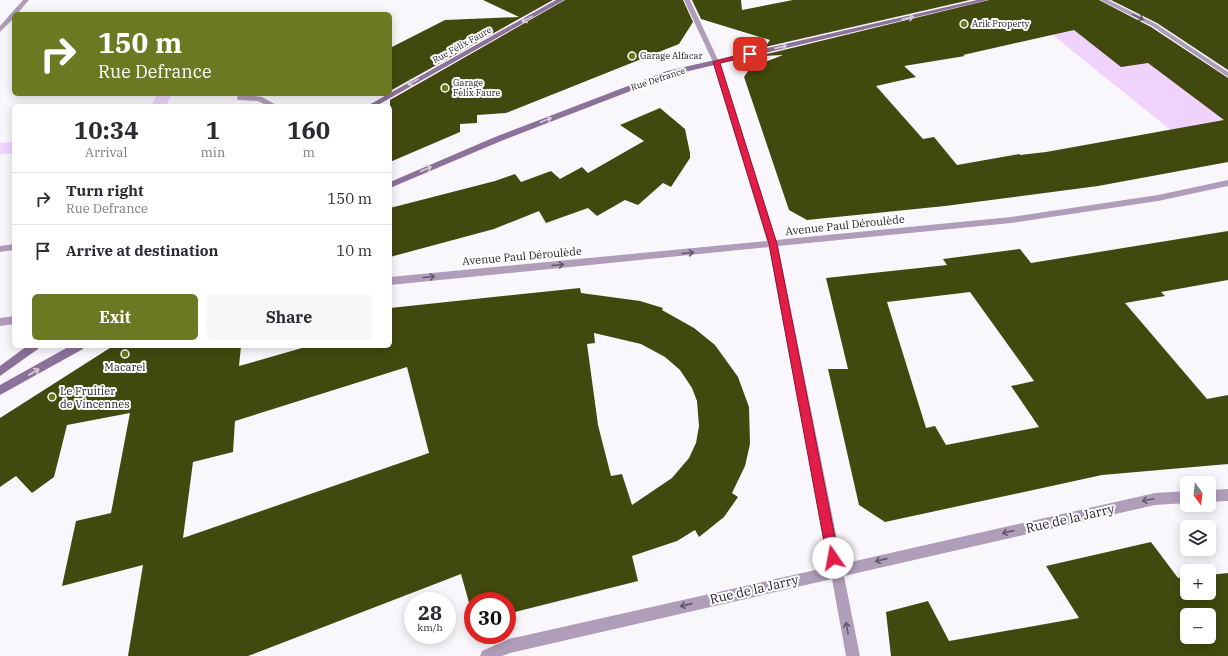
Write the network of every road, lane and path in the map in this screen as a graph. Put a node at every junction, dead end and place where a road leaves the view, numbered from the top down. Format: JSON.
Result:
{"nodes":[{"id":1,"x":26,"y":0,"type":"edge"},
{"id":2,"x":561,"y":0,"type":"edge"},
{"id":3,"x":686,"y":0,"type":"edge"},
{"id":4,"x":985,"y":0,"type":"edge"},
{"id":5,"x":1103,"y":0,"type":"edge"},
{"id":6,"x":16,"y":12,"type":"edge"},
{"id":7,"x":12,"y":16,"type":"edge"},
{"id":8,"x":0,"y":30,"type":"edge"},
{"id":9,"x":716,"y":62,"type":"junction"},
{"id":10,"x":1228,"y":75,"type":"edge"},
{"id":11,"x":392,"y":94,"type":"edge"},
{"id":12,"x":242,"y":96,"type":"edge"},
{"id":13,"x":389,"y":96,"type":"edge"},
{"id":14,"x":270,"y":104,"type":"edge"},
{"id":15,"x":375,"y":104,"type":"edge"},
{"id":16,"x":1228,"y":183,"type":"edge"},
{"id":17,"x":392,"y":184,"type":"edge"},
{"id":18,"x":773,"y":244,"type":"junction"},
{"id":19,"x":12,"y":248,"type":"edge"},
{"id":20,"x":0,"y":249,"type":"edge"},
{"id":21,"x":392,"y":281,"type":"edge"},
{"id":22,"x":12,"y":320,"type":"edge"},
{"id":23,"x":0,"y":322,"type":"edge"},
{"id":24,"x":31,"y":348,"type":"edge"},
{"id":25,"x":75,"y":348,"type":"edge"},
{"id":26,"x":0,"y":372,"type":"edge"},
{"id":27,"x":0,"y":390,"type":"edge"},
{"id":28,"x":1228,"y":495,"type":"edge"},
{"id":29,"x":1216,"y":496,"type":"edge"},
{"id":30,"x":1180,"y":497,"type":"edge"},
{"id":31,"x":836,"y":570,"type":"junction"},
{"id":32,"x":487,"y":656,"type":"edge"},
{"id":33,"x":853,"y":656,"type":"edge"}],
"edges":[{"from":1,"to":6,"type":"street"},
{"from":2,"to":11,"type":"main road","name":"Rue Félix Faure","one_way":true},
{"from":3,"to":9,"type":"street"},
{"from":9,"to":4,"type":"main road","name":"Rue Defrance","one_way":true},
{"from":5,"to":10,"type":"street","one_way":true},
{"from":7,"to":8,"type":"street"},
{"from":17,"to":9,"type":"main road","name":"Rue Defrance","one_way":true},
{"from":9,"to":18,"type":"street"},
{"from":12,"to":14,"type":"street"},
{"from":13,"to":15,"type":"main road","name":"Rue Félix Faure","one_way":true},
{"from":16,"to":18,"type":"street","name":"Avenue Paul Déroulède"},
{"from":21,"to":18,"type":"street","name":"Avenue Paul Déroulède","one_way":true},
{"from":18,"to":31,"type":"street"},
{"from":19,"to":20,"type":"street"},
{"from":22,"to":23,"type":"street"},
{"from":24,"to":26,"type":"main road"},
{"from":27,"to":25,"type":"main road","one_way":true},
{"from":28,"to":29,"type":"street"},
{"from":30,"to":31,"type":"street","name":"Rue de la Jarry","one_way":true},
{"from":31,"to":32,"type":"street","name":"Rue de la Jarry","one_way":true},
{"from":33,"to":31,"type":"street","one_way":true}]}
